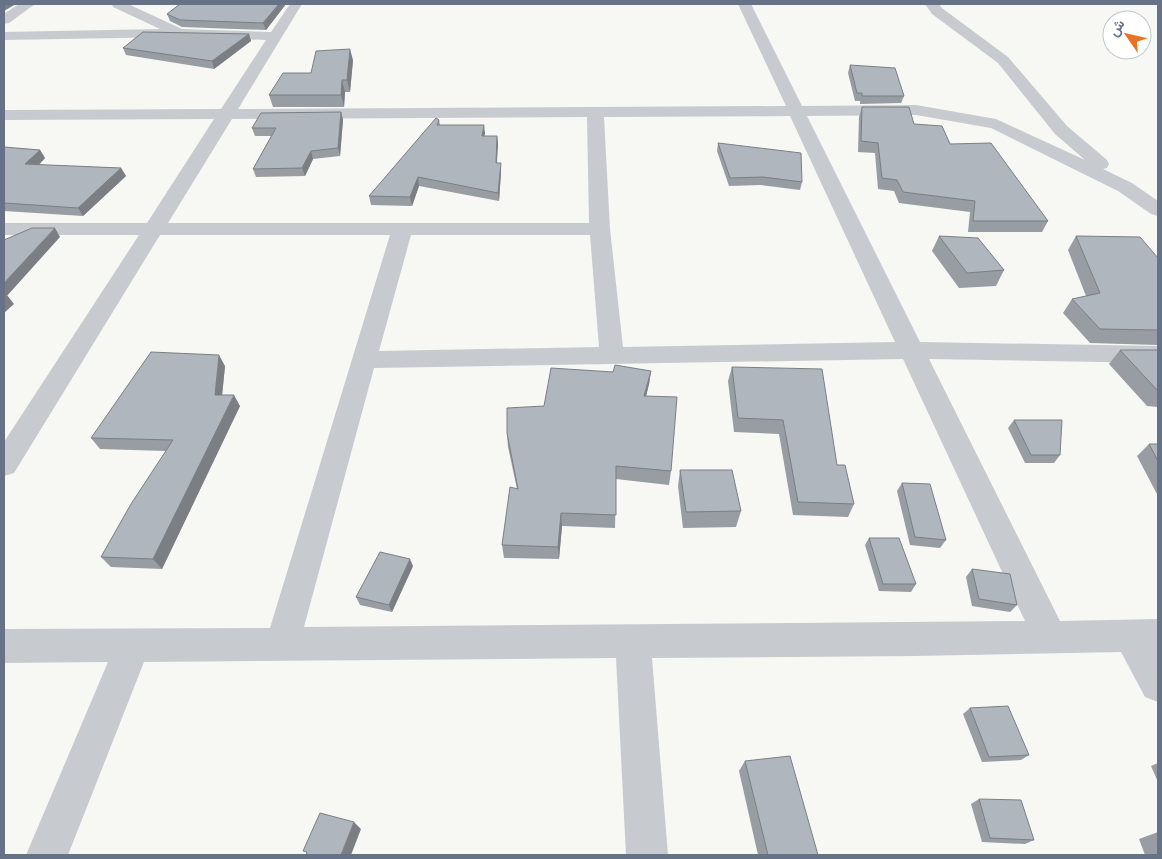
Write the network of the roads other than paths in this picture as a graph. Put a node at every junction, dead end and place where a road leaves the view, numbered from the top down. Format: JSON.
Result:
{"nodes":[{"id":1,"x":28,"y":4,"type":"edge"},
{"id":2,"x":118,"y":4,"type":"edge"},
{"id":3,"x":296,"y":4,"type":"edge"},
{"id":4,"x":745,"y":4,"type":"edge"},
{"id":5,"x":932,"y":4,"type":"edge"},
{"id":6,"x":4,"y":20,"type":"edge"},
{"id":7,"x":179,"y":33,"type":"junction"},
{"id":8,"x":4,"y":36,"type":"edge"},
{"id":9,"x":274,"y":36,"type":"junction"},
{"id":10,"x":795,"y":110,"type":"junction"},
{"id":11,"x":595,"y":111,"type":"junction"},
{"id":12,"x":225,"y":114,"type":"junction"},
{"id":13,"x":4,"y":115,"type":"edge"},
{"id":14,"x":1125,"y":187,"type":"junction"},
{"id":15,"x":1158,"y":210,"type":"edge"},
{"id":16,"x":4,"y":229,"type":"edge"},
{"id":17,"x":402,"y":229,"type":"junction"},
{"id":18,"x":600,"y":229,"type":"junction"},
{"id":19,"x":152,"y":230,"type":"junction"},
{"id":20,"x":911,"y":350,"type":"junction"},
{"id":21,"x":1158,"y":354,"type":"edge"},
{"id":22,"x":612,"y":356,"type":"junction"},
{"id":23,"x":364,"y":360,"type":"junction"},
{"id":24,"x":4,"y":465,"type":"edge"},
{"id":25,"x":1145,"y":635,"type":"edge"},
{"id":26,"x":1050,"y":638,"type":"junction"},
{"id":27,"x":632,"y":642,"type":"junction"},
{"id":28,"x":282,"y":644,"type":"junction"},
{"id":29,"x":134,"y":645,"type":"junction"},
{"id":30,"x":4,"y":646,"type":"edge"},
{"id":31,"x":1158,"y":684,"type":"edge"},
{"id":32,"x":47,"y":855,"type":"edge"},
{"id":33,"x":647,"y":855,"type":"edge"}],
"edges":[{"from":1,"to":6,"type":"street"},
{"from":2,"to":7,"type":"street"},
{"from":3,"to":9,"type":"street"},
{"from":4,"to":10,"type":"street"},
{"from":5,"to":14,"type":"street"},
{"from":7,"to":8,"type":"street"},
{"from":7,"to":9,"type":"street"},
{"from":9,"to":12,"type":"street"},
{"from":10,"to":11,"type":"street"},
{"from":10,"to":14,"type":"street"},
{"from":10,"to":20,"type":"street"},
{"from":11,"to":12,"type":"street"},
{"from":11,"to":18,"type":"street"},
{"from":12,"to":13,"type":"street"},
{"from":12,"to":19,"type":"street"},
{"from":14,"to":15,"type":"street"},
{"from":16,"to":19,"type":"street"},
{"from":17,"to":18,"type":"street"},
{"from":17,"to":19,"type":"street"},
{"from":17,"to":23,"type":"street"},
{"from":18,"to":22,"type":"street"},
{"from":19,"to":24,"type":"street"},
{"from":20,"to":21,"type":"street"},
{"from":20,"to":22,"type":"street"},
{"from":20,"to":26,"type":"street"},
{"from":22,"to":23,"type":"street"},
{"from":23,"to":28,"type":"street"},
{"from":25,"to":26,"type":"street"},
{"from":25,"to":31,"type":"street"},
{"from":26,"to":27,"type":"street"},
{"from":27,"to":28,"type":"street"},
{"from":27,"to":33,"type":"street"},
{"from":28,"to":29,"type":"street"},
{"from":29,"to":30,"type":"street"},
{"from":29,"to":32,"type":"street"}]}
